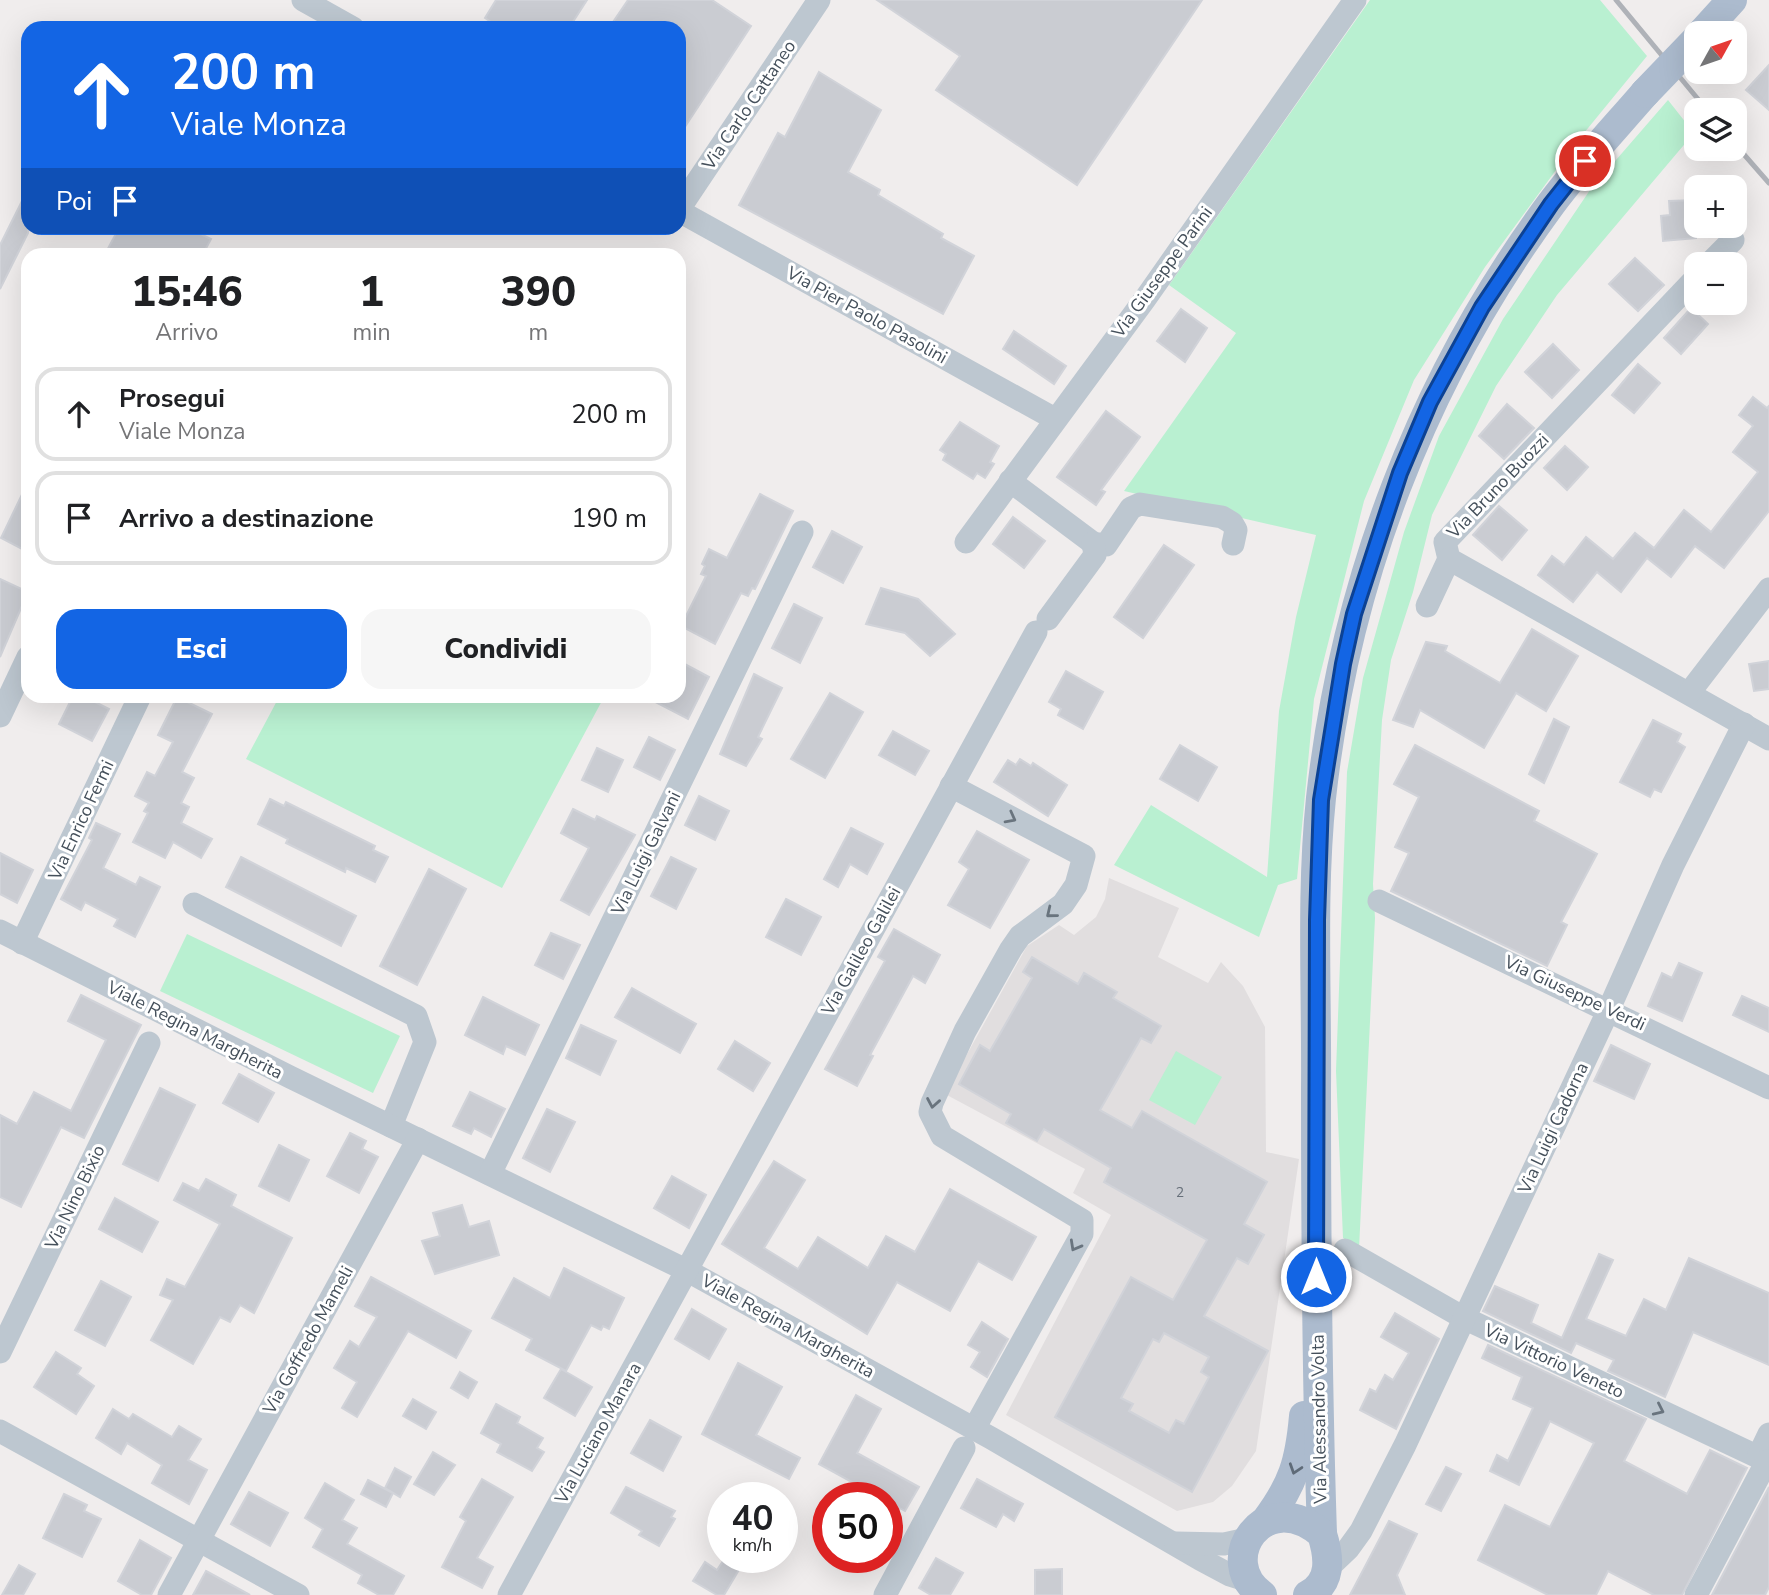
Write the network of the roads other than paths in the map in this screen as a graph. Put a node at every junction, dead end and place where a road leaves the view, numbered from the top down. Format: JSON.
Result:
{"nodes":[{"id":1,"x":303,"y":0,"type":"edge"},
{"id":2,"x":819,"y":0,"type":"edge"},
{"id":3,"x":1355,"y":0,"type":"edge"},
{"id":4,"x":1732,"y":0,"type":"edge"},
{"id":5,"x":340,"y":21,"type":"edge"},
{"id":6,"x":1713,"y":21,"type":"edge"},
{"id":7,"x":1684,"y":52,"type":"edge"},
{"id":8,"x":686,"y":200,"type":"edge"},
{"id":9,"x":686,"y":214,"type":"edge"},
{"id":10,"x":1732,"y":240,"type":"dead end"},
{"id":11,"x":1720,"y":252,"type":"edge"},
{"id":12,"x":1684,"y":291,"type":"edge"},
{"id":13,"x":1055,"y":419,"type":"junction"},
{"id":14,"x":1010,"y":481,"type":"junction"},
{"id":15,"x":802,"y":532,"type":"dead end"},
{"id":16,"x":966,"y":542,"type":"dead end"},
{"id":17,"x":1093,"y":543,"type":"junction"},
{"id":18,"x":1233,"y":544,"type":"dead end"},
{"id":19,"x":1449,"y":559,"type":"junction"},
{"id":20,"x":1769,"y":589,"type":"edge"},
{"id":21,"x":1427,"y":606,"type":"dead end"},
{"id":22,"x":21,"y":672,"type":"edge"},
{"id":23,"x":1689,"y":693,"type":"junction"},
{"id":24,"x":137,"y":703,"type":"edge"},
{"id":25,"x":0,"y":716,"type":"edge"},
{"id":26,"x":1744,"y":724,"type":"junction"},
{"id":27,"x":1769,"y":739,"type":"edge"},
{"id":28,"x":951,"y":786,"type":"junction"},
{"id":29,"x":1379,"y":901,"type":"dead end"},
{"id":30,"x":194,"y":904,"type":"dead end"},
{"id":31,"x":0,"y":931,"type":"edge"},
{"id":32,"x":22,"y":943,"type":"junction"},
{"id":33,"x":1609,"y":1009,"type":"junction"},
{"id":34,"x":149,"y":1043,"type":"dead end"},
{"id":35,"x":1769,"y":1088,"type":"edge"},
{"id":36,"x":391,"y":1126,"type":"junction"},
{"id":37,"x":418,"y":1139,"type":"junction"},
{"id":38,"x":490,"y":1174,"type":"junction"},
{"id":39,"x":1345,"y":1250,"type":"dead end"},
{"id":40,"x":687,"y":1270,"type":"junction"},
{"id":41,"x":1316,"y":1305,"type":"junction"},
{"id":42,"x":1464,"y":1318,"type":"junction"},
{"id":43,"x":0,"y":1352,"type":"edge"},
{"id":44,"x":0,"y":1432,"type":"edge"},
{"id":45,"x":1769,"y":1434,"type":"edge"},
{"id":46,"x":969,"y":1439,"type":"junction"},
{"id":47,"x":1765,"y":1460,"type":"edge"},
{"id":48,"x":1256,"y":1531,"type":"junction"},
{"id":49,"x":1361,"y":1531,"type":"junction"},
{"id":50,"x":1322,"y":1536,"type":"junction"},
{"id":51,"x":198,"y":1540,"type":"junction"},
{"id":52,"x":1176,"y":1543,"type":"junction"},
{"id":53,"x":1321,"y":1587,"type":"edge"},
{"id":54,"x":1256,"y":1588,"type":"edge"},
{"id":55,"x":169,"y":1595,"type":"edge"},
{"id":56,"x":298,"y":1595,"type":"edge"},
{"id":57,"x":509,"y":1595,"type":"edge"},
{"id":58,"x":885,"y":1595,"type":"edge"},
{"id":59,"x":1696,"y":1595,"type":"edge"}],
"edges":[{"from":1,"to":5,"type":"street"},
{"from":2,"to":8,"type":"street","name":"Via Carlo Cattaneo"},
{"from":3,"to":13,"type":"street","name":"Via Giuseppe Parini"},
{"from":4,"to":6,"type":"main road","name":"Via Alessandro Volta"},
{"from":7,"to":41,"type":"main road","name":"Via Alessandro Volta","bridge":true},
{"from":9,"to":13,"type":"street","name":"Via Pier Paolo Pasolini"},
{"from":10,"to":11,"type":"street"},
{"from":12,"to":19,"type":"street","name":"Via Bruno Buozzi"},
{"from":13,"to":14,"type":"street","name":"Via Giuseppe Parini"},
{"from":14,"to":16,"type":"street","name":"Via Giuseppe Parini"},
{"from":14,"to":17,"type":"street"},
{"from":15,"to":38,"type":"street","name":"Via Luigi Galvani"},
{"from":17,"to":18,"type":"street"},
{"from":17,"to":28,"type":"street","name":"Via Galileo Galilei"},
{"from":19,"to":21,"type":"street"},
{"from":19,"to":23,"type":"street","name":"Via Bruno Buozzi"},
{"from":20,"to":23,"type":"street"},
{"from":22,"to":25,"type":"street"},
{"from":23,"to":26,"type":"street","name":"Via Bruno Buozzi"},
{"from":24,"to":32,"type":"street","name":"Via Enrico Fermi"},
{"from":26,"to":27,"type":"street","name":"Via Bruno Buozzi"},
{"from":26,"to":33,"type":"street","name":"Via Luigi Cadorna"},
{"from":28,"to":40,"type":"street","name":"Via Galileo Galilei"},
{"from":28,"to":46,"type":"street","one_way":true},
{"from":29,"to":33,"type":"street","name":"Via Giuseppe Verdi"},
{"from":30,"to":36,"type":"street"},
{"from":31,"to":32,"type":"street","name":"Viale Regina Margherita"},
{"from":32,"to":36,"type":"street","name":"Viale Regina Margherita"},
{"from":33,"to":35,"type":"street","name":"Via Giuseppe Verdi"},
{"from":33,"to":42,"type":"street","name":"Via Luigi Cadorna"},
{"from":34,"to":43,"type":"street","name":"Via Nino Bixio"},
{"from":36,"to":37,"type":"street","name":"Viale Regina Margherita"},
{"from":37,"to":38,"type":"street","name":"Viale Regina Margherita"},
{"from":37,"to":51,"type":"street","name":"Via Goffredo Mameli"},
{"from":38,"to":40,"type":"street","name":"Viale Regina Margherita"},
{"from":39,"to":42,"type":"street","name":"Via Vittorio Veneto"},
{"from":40,"to":46,"type":"street","name":"Viale Regina Margherita"},
{"from":40,"to":57,"type":"street","name":"Via Luciano Manara"},
{"from":41,"to":48,"type":"main road","name":"Via Alessandro Volta","one_way":true},
{"from":41,"to":50,"type":"main road","name":"Via Alessandro Volta"},
{"from":42,"to":47,"type":"street","name":"Via Vittorio Veneto","one_way":true},
{"from":42,"to":49,"type":"street","name":"Via Luigi Cadorna"},
{"from":44,"to":51,"type":"street"},
{"from":45,"to":47,"type":"street"},
{"from":46,"to":52,"type":"street","name":"Viale Regina Margherita"},
{"from":46,"to":58,"type":"street"},
{"from":47,"to":59,"type":"street"},
{"from":48,"to":50,"type":"main road"},
{"from":48,"to":52,"type":"street","name":"Viale Regina Margherita"},
{"from":48,"to":54,"type":"main road"},
{"from":49,"to":50,"type":"street"},
{"from":49,"to":53,"type":"street","name":"Via Luigi Cadorna"},
{"from":50,"to":53,"type":"main road","name":"Via Alessandro Volta"},
{"from":51,"to":55,"type":"street","name":"Via Goffredo Mameli"},
{"from":51,"to":56,"type":"street"},
{"from":52,"to":54,"type":"street","name":"Viale Regina Margherita"}]}
